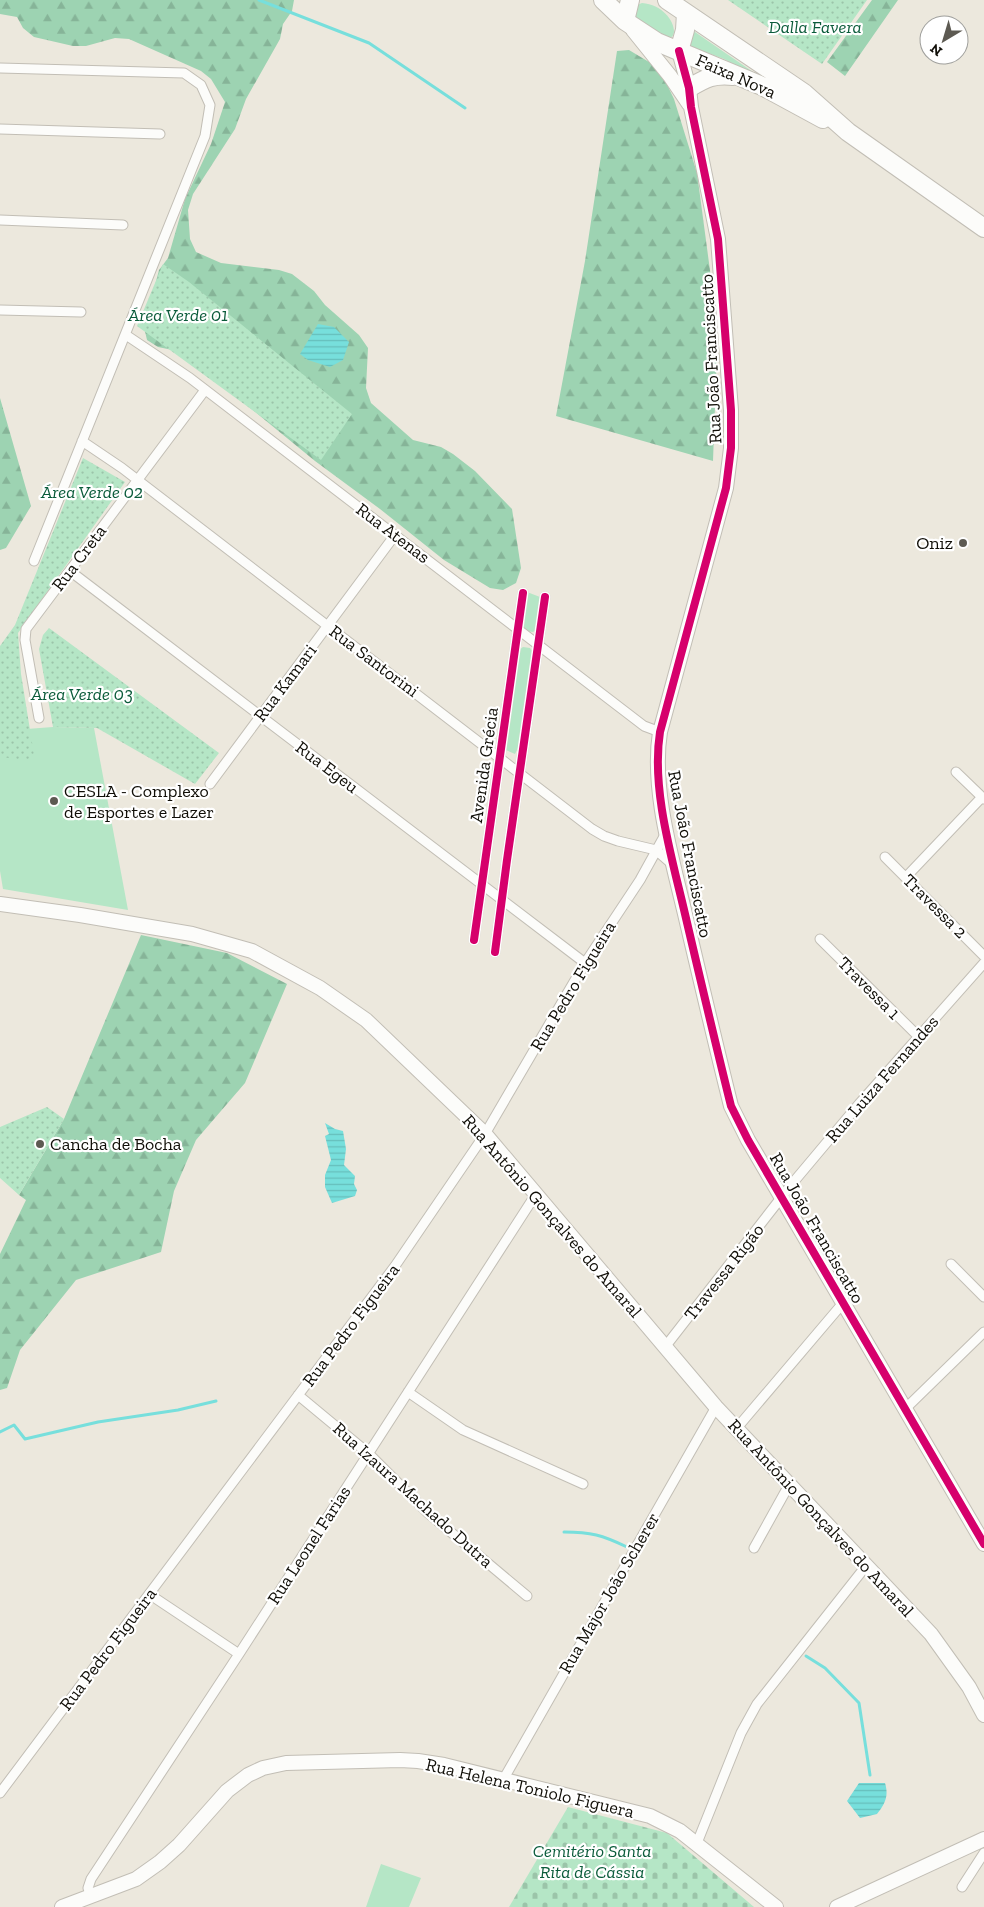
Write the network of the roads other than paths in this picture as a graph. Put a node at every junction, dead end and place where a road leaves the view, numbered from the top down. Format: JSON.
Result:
{"nodes":[{"id":1,"x":604,"y":0,"type":"edge"},
{"id":2,"x":630,"y":0,"type":"edge"},
{"id":3,"x":666,"y":0,"type":"edge"},
{"id":4,"x":682,"y":6,"type":"edge"},
{"id":5,"x":625,"y":21,"type":"junction"},
{"id":6,"x":679,"y":51,"type":"junction"},
{"id":7,"x":0,"y":68,"type":"edge"},
{"id":8,"x":739,"y":77,"type":"junction"},
{"id":9,"x":689,"y":88,"type":"junction"},
{"id":10,"x":691,"y":107,"type":"junction"},
{"id":11,"x":0,"y":129,"type":"edge"},
{"id":12,"x":848,"y":132,"type":"junction"},
{"id":13,"x":160,"y":134,"type":"dead end"},
{"id":14,"x":0,"y":220,"type":"edge"},
{"id":15,"x":123,"y":225,"type":"dead end"},
{"id":16,"x":984,"y":228,"type":"edge"},
{"id":17,"x":0,"y":310,"type":"edge"},
{"id":18,"x":81,"y":312,"type":"dead end"},
{"id":19,"x":126,"y":335,"type":"junction"},
{"id":20,"x":205,"y":390,"type":"junction"},
{"id":21,"x":82,"y":441,"type":"junction"},
{"id":22,"x":138,"y":480,"type":"junction"},
{"id":23,"x":395,"y":535,"type":"junction"},
{"id":24,"x":34,"y":561,"type":"dead end"},
{"id":25,"x":70,"y":570,"type":"junction"},
{"id":26,"x":523,"y":593,"type":"dead end"},
{"id":27,"x":545,"y":597,"type":"dead end"},
{"id":28,"x":327,"y":626,"type":"junction"},
{"id":29,"x":518,"y":629,"type":"junction"},
{"id":30,"x":538,"y":645,"type":"junction"},
{"id":31,"x":260,"y":716,"type":"junction"},
{"id":32,"x":39,"y":718,"type":"dead end"},
{"id":33,"x":660,"y":732,"type":"junction"},
{"id":34,"x":499,"y":757,"type":"junction"},
{"id":35,"x":956,"y":772,"type":"dead end"},
{"id":36,"x":520,"y":773,"type":"junction"},
{"id":37,"x":210,"y":784,"type":"dead end"},
{"id":38,"x":983,"y":798,"type":"edge"},
{"id":39,"x":667,"y":832,"type":"junction"},
{"id":40,"x":656,"y":850,"type":"junction"},
{"id":41,"x":885,"y":857,"type":"dead end"},
{"id":42,"x":673,"y":865,"type":"junction"},
{"id":43,"x":906,"y":877,"type":"junction"},
{"id":44,"x":482,"y":885,"type":"junction"},
{"id":45,"x":502,"y":900,"type":"junction"},
{"id":46,"x":0,"y":904,"type":"edge"},
{"id":47,"x":820,"y":939,"type":"dead end"},
{"id":48,"x":474,"y":940,"type":"dead end"},
{"id":49,"x":495,"y":952,"type":"dead end"},
{"id":50,"x":984,"y":956,"type":"edge"},
{"id":51,"x":585,"y":963,"type":"junction"},
{"id":52,"x":984,"y":963,"type":"edge"},
{"id":53,"x":919,"y":1037,"type":"junction"},
{"id":54,"x":485,"y":1134,"type":"junction"},
{"id":55,"x":536,"y":1194,"type":"junction"},
{"id":56,"x":782,"y":1197,"type":"junction"},
{"id":57,"x":951,"y":1264,"type":"dead end"},
{"id":58,"x":984,"y":1297,"type":"edge"},
{"id":59,"x":843,"y":1303,"type":"junction"},
{"id":60,"x":984,"y":1332,"type":"edge"},
{"id":61,"x":665,"y":1347,"type":"junction"},
{"id":62,"x":408,"y":1392,"type":"junction"},
{"id":63,"x":298,"y":1395,"type":"junction"},
{"id":64,"x":716,"y":1407,"type":"junction"},
{"id":65,"x":905,"y":1409,"type":"junction"},
{"id":66,"x":736,"y":1429,"type":"junction"},
{"id":67,"x":368,"y":1453,"type":"junction"},
{"id":68,"x":583,"y":1484,"type":"dead end"},
{"id":69,"x":790,"y":1485,"type":"junction"},
{"id":70,"x":984,"y":1544,"type":"edge"},
{"id":71,"x":754,"y":1548,"type":"dead end"},
{"id":72,"x":866,"y":1566,"type":"junction"},
{"id":73,"x":149,"y":1594,"type":"junction"},
{"id":74,"x":527,"y":1596,"type":"dead end"},
{"id":75,"x":238,"y":1654,"type":"junction"},
{"id":76,"x":984,"y":1715,"type":"edge"},
{"id":77,"x":503,"y":1780,"type":"junction"},
{"id":78,"x":0,"y":1793,"type":"edge"},
{"id":79,"x":984,"y":1839,"type":"edge"},
{"id":80,"x":697,"y":1843,"type":"junction"},
{"id":81,"x":984,"y":1853,"type":"edge"},
{"id":82,"x":962,"y":1887,"type":"dead end"},
{"id":83,"x":91,"y":1897,"type":"junction"},
{"id":84,"x":62,"y":1907,"type":"edge"},
{"id":85,"x":776,"y":1907,"type":"edge"},
{"id":86,"x":837,"y":1907,"type":"edge"}],
"edges":[{"from":1,"to":5,"type":"highway","name":"Faixa Nova"},
{"from":2,"to":5,"type":"highway"},
{"from":3,"to":4,"type":"highway","name":"Faixa Nova"},
{"from":4,"to":6,"type":"highway"},
{"from":4,"to":12,"type":"highway","name":"Faixa Nova"},
{"from":5,"to":6,"type":"highway","name":"Faixa Nova"},
{"from":5,"to":10,"type":"street","name":"Rua João Franciscatto"},
{"from":6,"to":8,"type":"highway","name":"Faixa Nova"},
{"from":6,"to":9,"type":"street","name":"Rua João Franciscatto"},
{"from":7,"to":19,"type":"street"},
{"from":8,"to":9,"type":"highway"},
{"from":8,"to":12,"type":"highway","name":"Faixa Nova"},
{"from":9,"to":10,"type":"street","name":"Rua João Franciscatto"},
{"from":10,"to":33,"type":"street","name":"Rua João Franciscatto"},
{"from":11,"to":13,"type":"street"},
{"from":12,"to":16,"type":"highway","name":"Faixa Nova"},
{"from":14,"to":15,"type":"street"},
{"from":17,"to":18,"type":"street"},
{"from":19,"to":20,"type":"street","name":"Rua Atenas"},
{"from":19,"to":21,"type":"street"},
{"from":20,"to":22,"type":"street","name":"Rua Creta"},
{"from":20,"to":23,"type":"street","name":"Rua Atenas"},
{"from":21,"to":22,"type":"street","name":"Rua Santorini"},
{"from":21,"to":24,"type":"street"},
{"from":22,"to":25,"type":"street","name":"Rua Creta"},
{"from":22,"to":28,"type":"street","name":"Rua Santorini"},
{"from":23,"to":28,"type":"street","name":"Rua Kamari"},
{"from":23,"to":29,"type":"street","name":"Rua Atenas"},
{"from":25,"to":31,"type":"street","name":"Rua Egeu"},
{"from":25,"to":32,"type":"street","name":"Rua Creta"},
{"from":26,"to":29,"type":"street","name":"Avenida Grécia"},
{"from":27,"to":30,"type":"street","name":"Avenida Grécia"},
{"from":28,"to":31,"type":"street","name":"Rua Kamari"},
{"from":28,"to":34,"type":"street","name":"Rua Santorini"},
{"from":29,"to":30,"type":"street","name":"Rua Atenas"},
{"from":29,"to":34,"type":"street","name":"Avenida Grécia"},
{"from":30,"to":33,"type":"street","name":"Rua Atenas"},
{"from":30,"to":36,"type":"street","name":"Avenida Grécia"},
{"from":31,"to":37,"type":"street","name":"Rua Kamari"},
{"from":31,"to":44,"type":"street","name":"Rua Egeu"},
{"from":33,"to":39,"type":"street","name":"Rua João Franciscatto"},
{"from":34,"to":36,"type":"street","name":"Rua Santorini"},
{"from":34,"to":44,"type":"street","name":"Avenida Grécia"},
{"from":35,"to":38,"type":"street"},
{"from":36,"to":40,"type":"street","name":"Rua Santorini"},
{"from":36,"to":45,"type":"street","name":"Avenida Grécia"},
{"from":38,"to":43,"type":"street"},
{"from":39,"to":40,"type":"street","name":"Rua Pedro Figueira"},
{"from":39,"to":42,"type":"street","name":"Rua João Franciscatto"},
{"from":40,"to":42,"type":"street","name":"Rua Santorini"},
{"from":40,"to":51,"type":"street","name":"Rua Pedro Figueira"},
{"from":41,"to":43,"type":"street","name":"Travessa 2"},
{"from":42,"to":56,"type":"street","name":"Rua João Franciscatto"},
{"from":43,"to":50,"type":"street","name":"Travessa 2"},
{"from":44,"to":45,"type":"street","name":"Rua Egeu"},
{"from":44,"to":48,"type":"street","name":"Avenida Grécia"},
{"from":45,"to":49,"type":"street","name":"Avenida Grécia"},
{"from":45,"to":51,"type":"street","name":"Rua Egeu"},
{"from":46,"to":54,"type":"street","name":"Rua Antônio Gonçalves do Amaral"},
{"from":47,"to":53,"type":"street","name":"Travessa 1"},
{"from":51,"to":54,"type":"street","name":"Rua Pedro Figueira"},
{"from":52,"to":53,"type":"street","name":"Rua Luiza Fernandes"},
{"from":53,"to":56,"type":"street","name":"Rua Luiza Fernandes"},
{"from":54,"to":55,"type":"street","name":"Rua Antônio Gonçalves do Amaral"},
{"from":54,"to":63,"type":"street","name":"Rua Pedro Figueira"},
{"from":55,"to":61,"type":"street","name":"Rua Antônio Gonçalves do Amaral"},
{"from":55,"to":62,"type":"street","name":"Rua Leonel Farias"},
{"from":56,"to":59,"type":"street","name":"Rua João Franciscatto"},
{"from":56,"to":61,"type":"street","name":"Travessa Rigão"},
{"from":57,"to":58,"type":"street"},
{"from":59,"to":65,"type":"street","name":"Rua João Franciscatto"},
{"from":59,"to":66,"type":"street"},
{"from":60,"to":65,"type":"street"},
{"from":61,"to":64,"type":"street","name":"Rua Antônio Gonçalves do Amaral"},
{"from":62,"to":67,"type":"street","name":"Rua Leonel Farias"},
{"from":62,"to":68,"type":"street"},
{"from":63,"to":67,"type":"street","name":"Rua Izaura Machado Dutra"},
{"from":63,"to":73,"type":"street","name":"Rua Pedro Figueira"},
{"from":64,"to":66,"type":"street","name":"Rua Antônio Gonçalves do Amaral"},
{"from":64,"to":77,"type":"street","name":"Rua Major João Scherer"},
{"from":65,"to":70,"type":"street","name":"Rua João Franciscatto"},
{"from":66,"to":69,"type":"street","name":"Rua Antônio Gonçalves do Amaral"},
{"from":67,"to":74,"type":"street","name":"Rua Izaura Machado Dutra"},
{"from":67,"to":75,"type":"street","name":"Rua Leonel Farias"},
{"from":69,"to":71,"type":"street"},
{"from":69,"to":72,"type":"street","name":"Rua Antônio Gonçalves do Amaral"},
{"from":72,"to":76,"type":"street","name":"Rua Antônio Gonçalves do Amaral"},
{"from":72,"to":80,"type":"street"},
{"from":73,"to":75,"type":"street"},
{"from":73,"to":78,"type":"street","name":"Rua Pedro Figueira"},
{"from":75,"to":83,"type":"street","name":"Rua Leonel Farias"},
{"from":77,"to":80,"type":"street","name":"Rua Helena Toniolo Figuera"},
{"from":77,"to":83,"type":"street","name":"Rua Helena Toniolo Figuera"},
{"from":79,"to":86,"type":"street"},
{"from":80,"to":85,"type":"street","name":"Rua Helena Toniolo Figuera"},
{"from":81,"to":82,"type":"street"},
{"from":83,"to":84,"type":"street","name":"Rua Helena Toniolo Figuera"}]}
